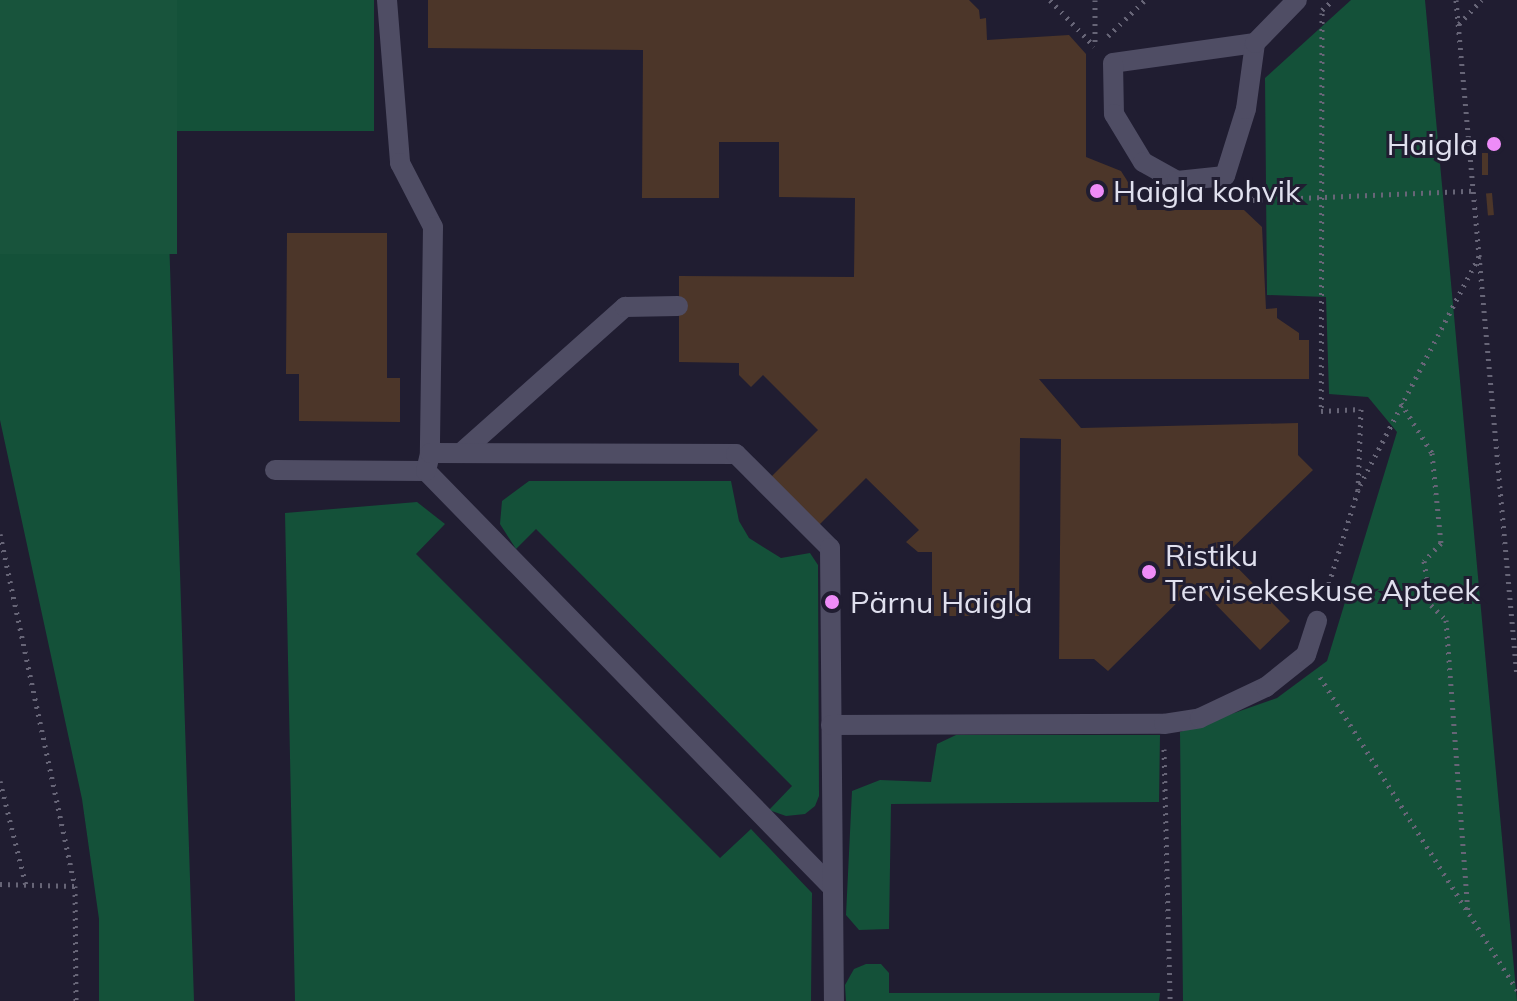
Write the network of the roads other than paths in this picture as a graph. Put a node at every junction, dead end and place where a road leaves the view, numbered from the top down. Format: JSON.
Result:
{"nodes":[{"id":1,"x":387,"y":0,"type":"edge"},
{"id":2,"x":1297,"y":0,"type":"edge"},
{"id":3,"x":1255,"y":43,"type":"junction"},
{"id":4,"x":678,"y":306,"type":"dead end"},
{"id":5,"x":461,"y":453,"type":"junction"},
{"id":6,"x":428,"y":462,"type":"junction"},
{"id":7,"x":275,"y":470,"type":"dead end"},
{"id":8,"x":1317,"y":621,"type":"road end"},
{"id":9,"x":831,"y":725,"type":"junction"},
{"id":10,"x":832,"y":887,"type":"junction"},
{"id":11,"x":834,"y":1001,"type":"edge"}],
"edges":[{"from":1,"to":6,"type":"lane"},
{"from":2,"to":3,"type":"lane"},
{"from":3,"to":3,"type":"lane"},
{"from":4,"to":5,"type":"lane"},
{"from":5,"to":6,"type":"lane"},
{"from":5,"to":9,"type":"lane"},
{"from":6,"to":7,"type":"lane"},
{"from":6,"to":10,"type":"lane"},
{"from":8,"to":9,"type":"lane"},
{"from":9,"to":10,"type":"lane"},
{"from":10,"to":11,"type":"lane"}]}
